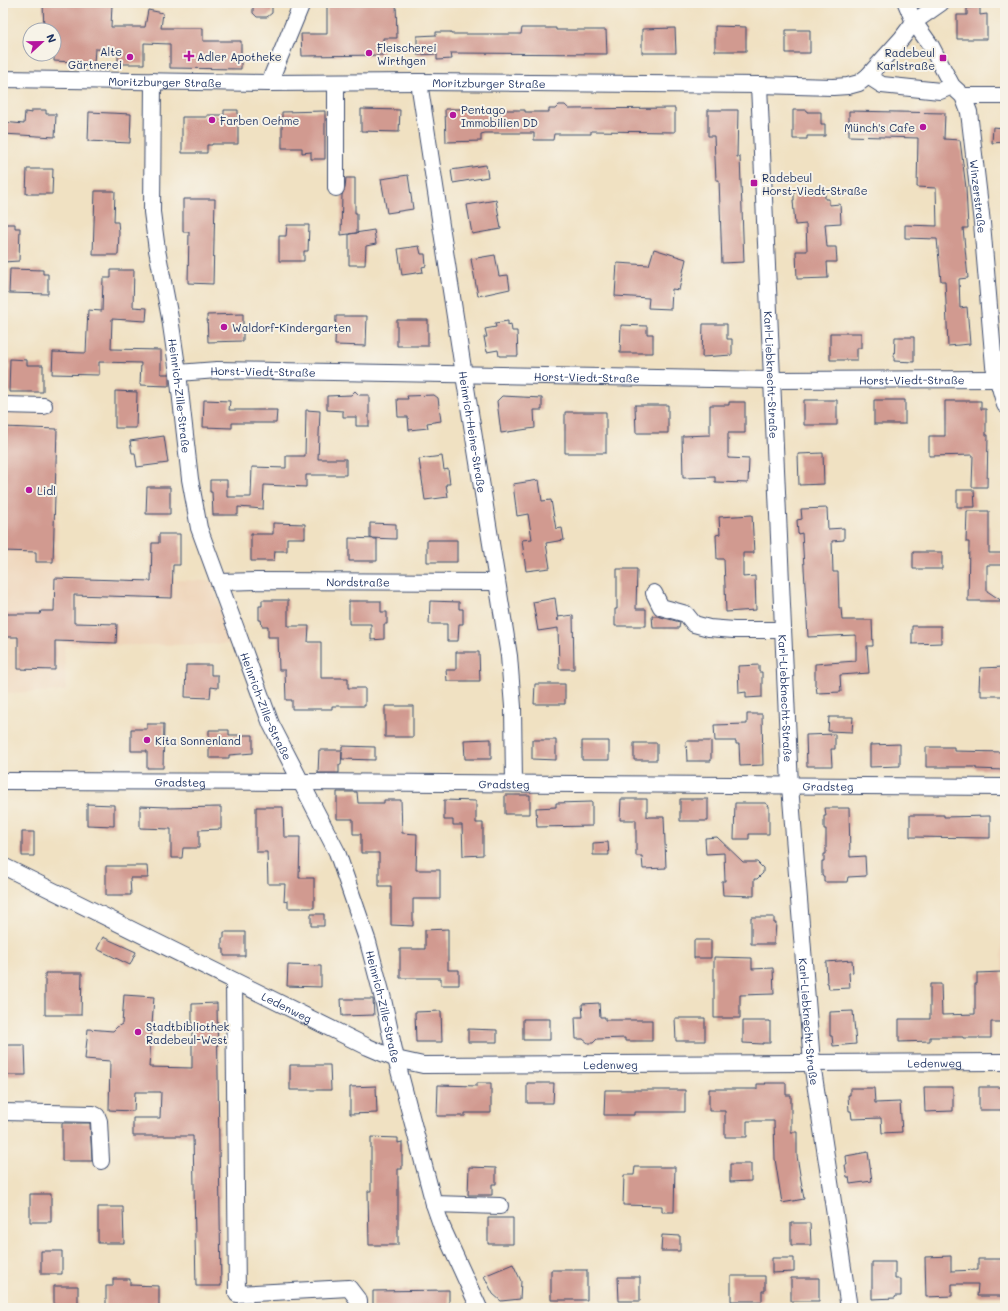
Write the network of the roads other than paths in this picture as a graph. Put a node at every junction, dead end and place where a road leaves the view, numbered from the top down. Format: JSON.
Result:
{"nodes":[{"id":1,"x":302,"y":3,"type":"edge"},
{"id":2,"x":906,"y":3,"type":"edge"},
{"id":3,"x":941,"y":3,"type":"edge"},
{"id":4,"x":914,"y":22,"type":"junction"},
{"id":5,"x":868,"y":76,"type":"junction"},
{"id":6,"x":3,"y":78,"type":"edge"},
{"id":7,"x":152,"y":81,"type":"junction"},
{"id":8,"x":336,"y":82,"type":"junction"},
{"id":9,"x":419,"y":82,"type":"junction"},
{"id":10,"x":269,"y":83,"type":"junction"},
{"id":11,"x":759,"y":85,"type":"junction"},
{"id":12,"x":957,"y":91,"type":"junction"},
{"id":13,"x":1005,"y":96,"type":"edge"},
{"id":14,"x":336,"y":188,"type":"dead end"},
{"id":15,"x":178,"y":373,"type":"junction"},
{"id":16,"x":464,"y":375,"type":"junction"},
{"id":17,"x":772,"y":380,"type":"junction"},
{"id":18,"x":996,"y":380,"type":"junction"},
{"id":19,"x":1004,"y":401,"type":"edge"},
{"id":20,"x":3,"y":405,"type":"edge"},
{"id":21,"x":44,"y":406,"type":"dead end"},
{"id":22,"x":220,"y":582,"type":"junction"},
{"id":23,"x":497,"y":582,"type":"junction"},
{"id":24,"x":654,"y":593,"type":"dead end"},
{"id":25,"x":783,"y":630,"type":"junction"},
{"id":26,"x":3,"y":781,"type":"edge"},
{"id":27,"x":300,"y":782,"type":"junction"},
{"id":28,"x":514,"y":783,"type":"junction"},
{"id":29,"x":790,"y":786,"type":"junction"},
{"id":30,"x":1005,"y":787,"type":"edge"},
{"id":31,"x":3,"y":866,"type":"edge"},
{"id":32,"x":234,"y":981,"type":"junction"},
{"id":33,"x":396,"y":1059,"type":"junction"},
{"id":34,"x":1005,"y":1062,"type":"edge"},
{"id":35,"x":812,"y":1063,"type":"junction"},
{"id":36,"x":3,"y":1112,"type":"edge"},
{"id":37,"x":101,"y":1162,"type":"dead end"},
{"id":38,"x":434,"y":1204,"type":"junction"},
{"id":39,"x":500,"y":1206,"type":"dead end"},
{"id":40,"x":359,"y":1308,"type":"edge"},
{"id":41,"x":479,"y":1308,"type":"edge"},
{"id":42,"x":850,"y":1308,"type":"edge"}],
"edges":[{"from":1,"to":10,"type":"street"},
{"from":2,"to":4,"type":"street","name":"Winzerstraße"},
{"from":3,"to":4,"type":"street","name":"Moritzburger Straße"},
{"from":4,"to":5,"type":"street","name":"Moritzburger Straße"},
{"from":4,"to":12,"type":"street","name":"Winzerstraße"},
{"from":5,"to":11,"type":"street","name":"Moritzburger Straße"},
{"from":5,"to":12,"type":"street"},
{"from":6,"to":7,"type":"street","name":"Moritzburger Straße"},
{"from":7,"to":10,"type":"street","name":"Moritzburger Straße"},
{"from":7,"to":15,"type":"street","name":"Heinrich-Zille-Straße"},
{"from":8,"to":9,"type":"street","name":"Moritzburger Straße"},
{"from":8,"to":10,"type":"street","name":"Moritzburger Straße"},
{"from":8,"to":14,"type":"street"},
{"from":9,"to":11,"type":"street","name":"Moritzburger Straße"},
{"from":9,"to":16,"type":"street","name":"Heinrich-Heine-Straße"},
{"from":11,"to":17,"type":"street","name":"Karl-Liebknecht-Straße"},
{"from":12,"to":13,"type":"street"},
{"from":12,"to":18,"type":"street","name":"Winzerstraße"},
{"from":15,"to":16,"type":"street","name":"Horst-Viedt-Straße"},
{"from":15,"to":22,"type":"street","name":"Heinrich-Zille-Straße"},
{"from":16,"to":17,"type":"street","name":"Horst-Viedt-Straße"},
{"from":16,"to":23,"type":"street","name":"Heinrich-Heine-Straße"},
{"from":17,"to":18,"type":"street","name":"Horst-Viedt-Straße"},
{"from":17,"to":25,"type":"street","name":"Karl-Liebknecht-Straße"},
{"from":18,"to":19,"type":"street","name":"Winzerstraße"},
{"from":20,"to":21,"type":"street"},
{"from":22,"to":23,"type":"street","name":"Nordstraße"},
{"from":22,"to":27,"type":"street","name":"Heinrich-Zille-Straße"},
{"from":23,"to":28,"type":"street","name":"Heinrich-Heine-Straße"},
{"from":24,"to":25,"type":"street"},
{"from":25,"to":29,"type":"street","name":"Karl-Liebknecht-Straße"},
{"from":26,"to":27,"type":"street","name":"Gradsteg"},
{"from":27,"to":28,"type":"street","name":"Gradsteg"},
{"from":27,"to":33,"type":"street","name":"Heinrich-Zille-Straße"},
{"from":28,"to":29,"type":"street","name":"Gradsteg"},
{"from":29,"to":30,"type":"street","name":"Gradsteg"},
{"from":29,"to":35,"type":"street","name":"Karl-Liebknecht-Straße"},
{"from":31,"to":32,"type":"street","name":"Ledenweg"},
{"from":32,"to":33,"type":"street","name":"Ledenweg"},
{"from":32,"to":40,"type":"street"},
{"from":33,"to":35,"type":"street","name":"Ledenweg"},
{"from":33,"to":38,"type":"street","name":"Heinrich-Zille-Straße"},
{"from":34,"to":35,"type":"street","name":"Ledenweg"},
{"from":35,"to":42,"type":"street","name":"Karl-Liebknecht-Straße"},
{"from":36,"to":37,"type":"street"},
{"from":38,"to":39,"type":"street"},
{"from":38,"to":41,"type":"street","name":"Heinrich-Zille-Straße"}]}
